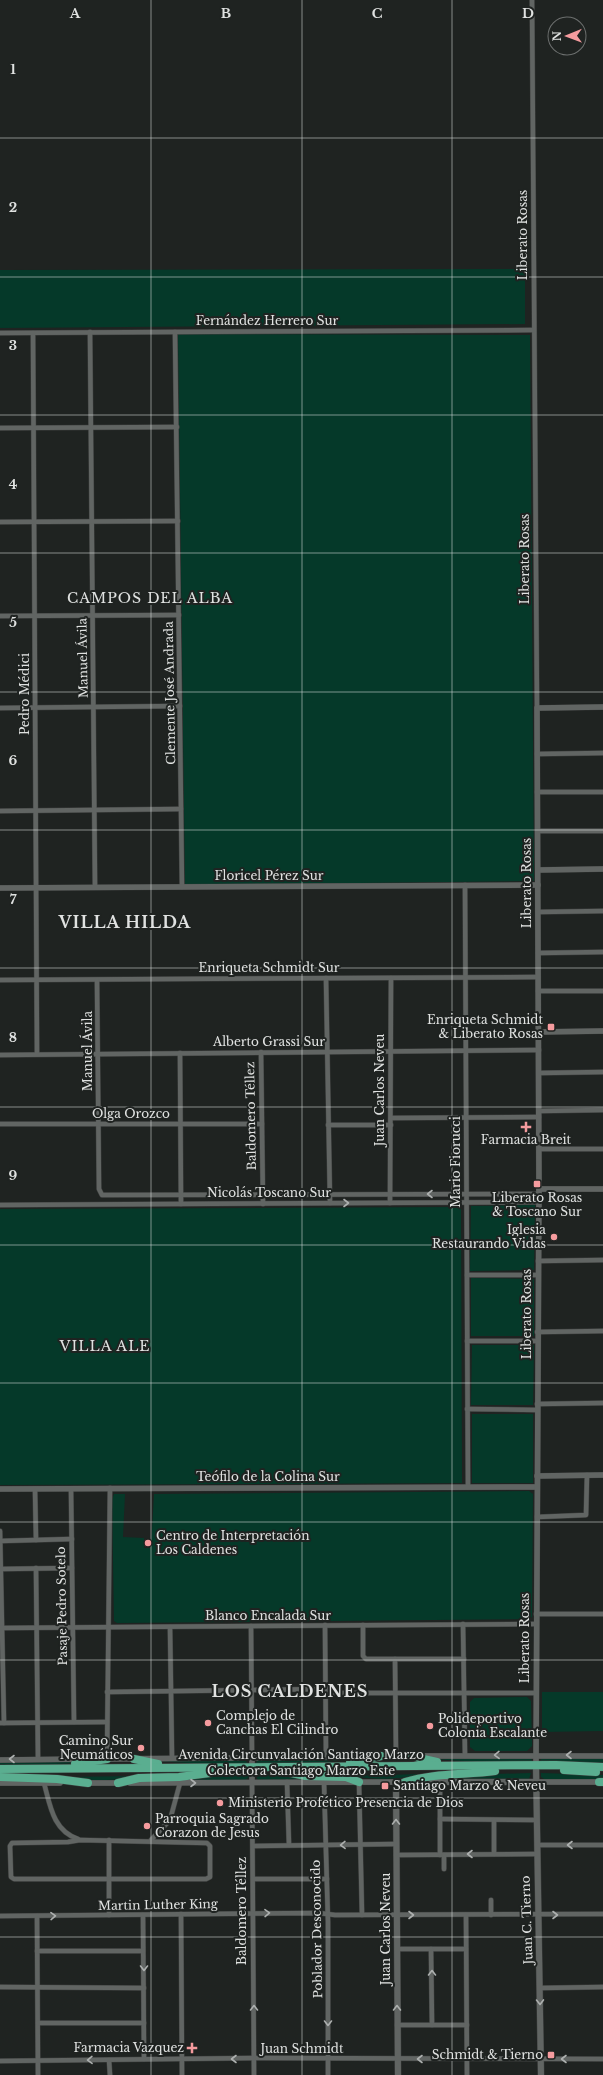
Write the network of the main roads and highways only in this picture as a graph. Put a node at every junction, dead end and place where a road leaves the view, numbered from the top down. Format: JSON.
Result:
{"nodes":[{"id":1,"x":381,"y":1756,"type":"road end"},
{"id":2,"x":410,"y":1756,"type":"road end"},
{"id":3,"x":107,"y":1759,"type":"road end"},
{"id":4,"x":134,"y":1759,"type":"road end"},
{"id":5,"x":223,"y":1767,"type":"junction"},
{"id":6,"x":296,"y":1767,"type":"junction"},
{"id":7,"x":603,"y":1767,"type":"edge"},
{"id":8,"x":496,"y":1768,"type":"junction"},
{"id":9,"x":536,"y":1768,"type":"junction"},
{"id":10,"x":4,"y":1769,"type":"edge"},
{"id":11,"x":252,"y":1770,"type":"junction"},
{"id":12,"x":287,"y":1772,"type":"junction"},
{"id":13,"x":210,"y":1773,"type":"junction"},
{"id":14,"x":603,"y":1773,"type":"edge"},
{"id":15,"x":0,"y":1774,"type":"edge"},
{"id":16,"x":0,"y":1778,"type":"edge"},
{"id":17,"x":359,"y":1782,"type":"road end"},
{"id":18,"x":396,"y":1782,"type":"joint"},
{"id":19,"x":405,"y":1782,"type":"junction"},
{"id":20,"x":536,"y":1782,"type":"junction"},
{"id":21,"x":88,"y":1783,"type":"road end"},
{"id":22,"x":118,"y":1783,"type":"road end"},
{"id":23,"x":398,"y":2075,"type":"edge"},
{"id":24,"x":541,"y":2075,"type":"edge"}],
"edges":[{"from":1,"to":6,"type":"highway"},
{"from":2,"to":8,"type":"highway"},
{"from":3,"to":10,"type":"highway"},
{"from":4,"to":5,"type":"highway"},
{"from":5,"to":10,"type":"highway","name":"Avenida Circunvalación Santiago Marzo"},
{"from":5,"to":11,"type":"highway","name":"Avenida Circunvalación Santiago Marzo"},
{"from":6,"to":8,"type":"highway","name":"Avenida Circunvalación Santiago Marzo"},
{"from":6,"to":11,"type":"highway","name":"Avenida Circunvalación Santiago Marzo"},
{"from":7,"to":9,"type":"highway","name":"Avenida Circunvalación Santiago Marzo"},
{"from":8,"to":9,"type":"highway","name":"Avenida Circunvalación Santiago Marzo"},
{"from":8,"to":12,"type":"highway","name":"Avenida Circunvalación Santiago Marzo"},
{"from":8,"to":19,"type":"highway"},
{"from":9,"to":14,"type":"highway","name":"Avenida Circunvalación Santiago Marzo"},
{"from":9,"to":20,"type":"main road","name":"Juan C. Tierno"},
{"from":11,"to":12,"type":"highway","name":"Avenida Circunvalación Santiago Marzo"},
{"from":11,"to":13,"type":"highway","name":"Avenida Circunvalación Santiago Marzo"},
{"from":12,"to":17,"type":"highway"},
{"from":13,"to":15,"type":"highway","name":"Avenida Circunvalación Santiago Marzo"},
{"from":13,"to":22,"type":"highway"},
{"from":16,"to":21,"type":"highway"},
{"from":18,"to":19,"type":"main road","name":"Colectora Santiago Marzo Este"},
{"from":23,"to":18,"type":"main road","name":"Juan Carlos Neveu","one_way":true},
{"from":19,"to":20,"type":"main road","name":"Colectora Santiago Marzo Este"},
{"from":20,"to":24,"type":"main road","name":"Juan C. Tierno","one_way":true}]}
